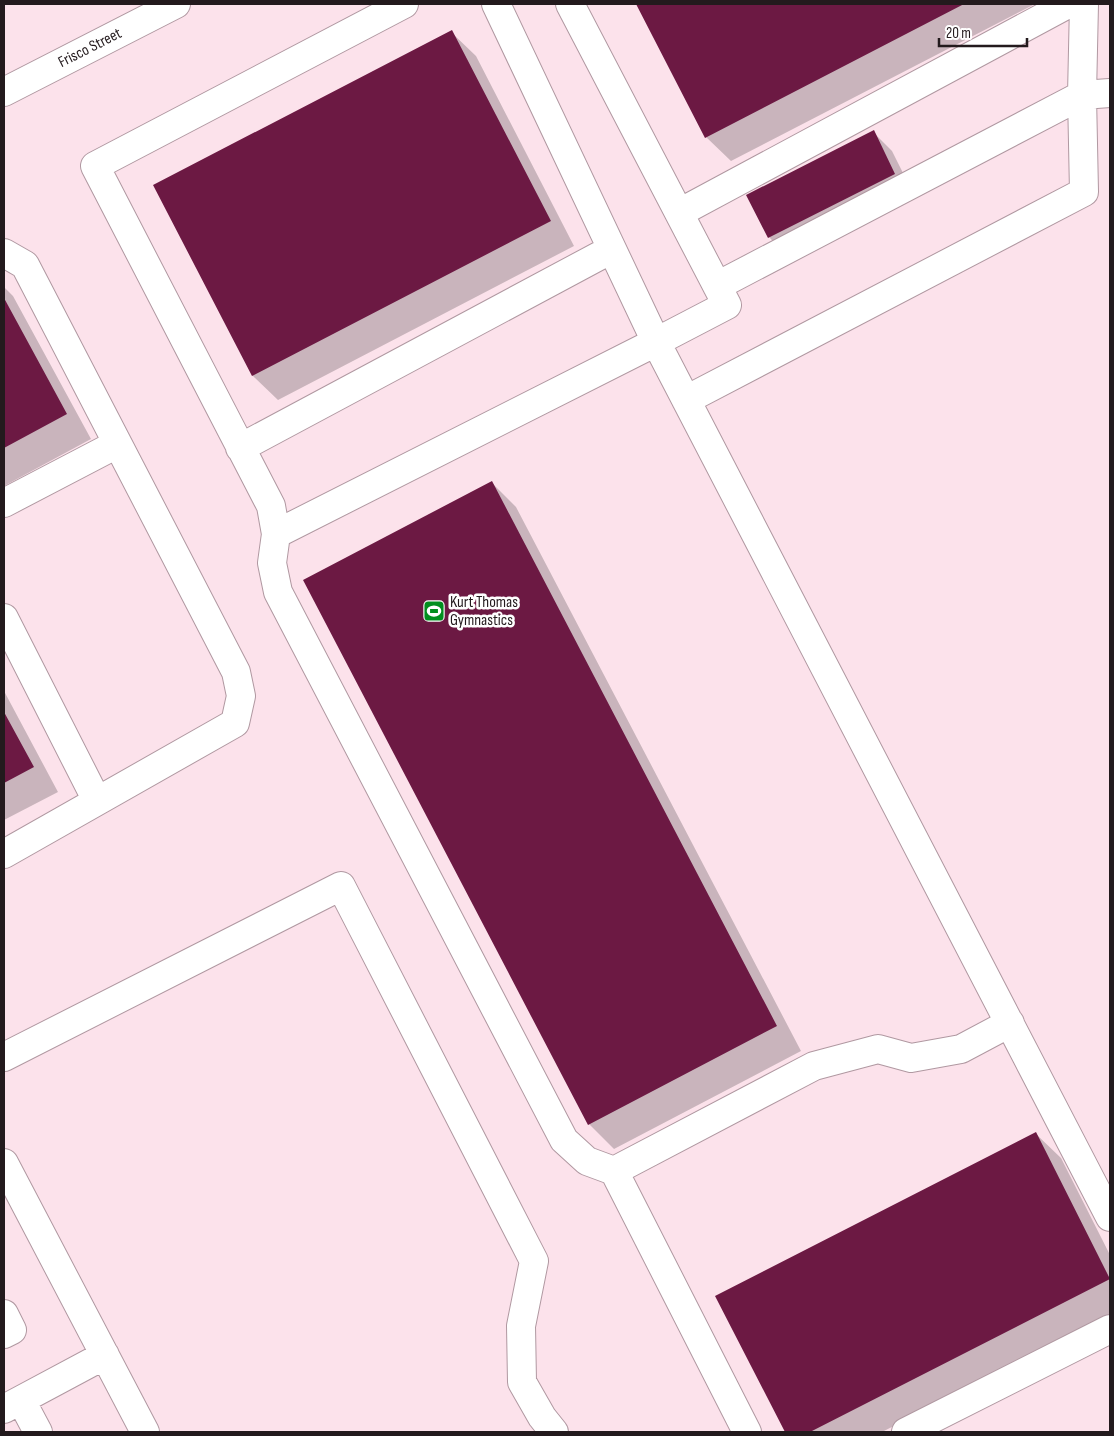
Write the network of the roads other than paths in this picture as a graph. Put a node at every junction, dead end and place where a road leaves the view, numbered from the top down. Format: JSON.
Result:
{"nodes":[{"id":1,"x":176,"y":4,"type":"edge"},
{"id":2,"x":404,"y":4,"type":"edge"},
{"id":3,"x":496,"y":4,"type":"edge"},
{"id":4,"x":570,"y":4,"type":"edge"},
{"id":5,"x":1068,"y":4,"type":"edge"},
{"id":6,"x":1084,"y":4,"type":"edge"},
{"id":7,"x":4,"y":92,"type":"edge"},
{"id":8,"x":1110,"y":94,"type":"edge"},
{"id":9,"x":1082,"y":95,"type":"junction"},
{"id":10,"x":679,"y":213,"type":"junction"},
{"id":11,"x":612,"y":249,"type":"junction"},
{"id":12,"x":4,"y":252,"type":"edge"},
{"id":13,"x":717,"y":286,"type":"junction"},
{"id":14,"x":656,"y":342,"type":"junction"},
{"id":15,"x":686,"y":400,"type":"junction"},
{"id":16,"x":117,"y":444,"type":"junction"},
{"id":17,"x":240,"y":448,"type":"junction"},
{"id":18,"x":4,"y":503,"type":"edge"},
{"id":19,"x":276,"y":534,"type":"junction"},
{"id":20,"x":4,"y":618,"type":"edge"},
{"id":21,"x":98,"y":801,"type":"junction"},
{"id":22,"x":4,"y":854,"type":"edge"},
{"id":23,"x":1010,"y":1023,"type":"junction"},
{"id":24,"x":4,"y":1057,"type":"edge"},
{"id":25,"x":4,"y":1163,"type":"edge"},
{"id":26,"x":614,"y":1171,"type":"junction"},
{"id":27,"x":1110,"y":1216,"type":"edge"},
{"id":28,"x":4,"y":1314,"type":"edge"},
{"id":29,"x":1110,"y":1329,"type":"edge"},
{"id":30,"x":4,"y":1334,"type":"edge"},
{"id":31,"x":104,"y":1355,"type":"junction"},
{"id":32,"x":12,"y":1404,"type":"edge"},
{"id":33,"x":38,"y":1432,"type":"edge"},
{"id":34,"x":145,"y":1432,"type":"edge"},
{"id":35,"x":554,"y":1432,"type":"edge"},
{"id":36,"x":746,"y":1432,"type":"edge"},
{"id":37,"x":906,"y":1432,"type":"edge"}],
"edges":[{"from":1,"to":7,"type":"street","name":"Frisco Street"},
{"from":2,"to":17,"type":"street"},
{"from":3,"to":11,"type":"street"},
{"from":4,"to":10,"type":"street"},
{"from":5,"to":10,"type":"street"},
{"from":6,"to":9,"type":"street"},
{"from":8,"to":9,"type":"street"},
{"from":9,"to":13,"type":"street"},
{"from":9,"to":15,"type":"street"},
{"from":10,"to":13,"type":"street"},
{"from":11,"to":14,"type":"street"},
{"from":11,"to":17,"type":"street"},
{"from":12,"to":16,"type":"street"},
{"from":13,"to":14,"type":"street"},
{"from":14,"to":15,"type":"street"},
{"from":14,"to":19,"type":"street"},
{"from":15,"to":23,"type":"street"},
{"from":16,"to":18,"type":"street"},
{"from":16,"to":21,"type":"street"},
{"from":17,"to":19,"type":"street"},
{"from":19,"to":26,"type":"street"},
{"from":20,"to":21,"type":"street"},
{"from":21,"to":22,"type":"street"},
{"from":23,"to":26,"type":"street"},
{"from":23,"to":27,"type":"street"},
{"from":24,"to":35,"type":"street"},
{"from":25,"to":31,"type":"street"},
{"from":26,"to":36,"type":"street"},
{"from":28,"to":30,"type":"street"},
{"from":29,"to":37,"type":"street"},
{"from":31,"to":32,"type":"street"},
{"from":31,"to":34,"type":"street"},
{"from":32,"to":33,"type":"street"}]}
